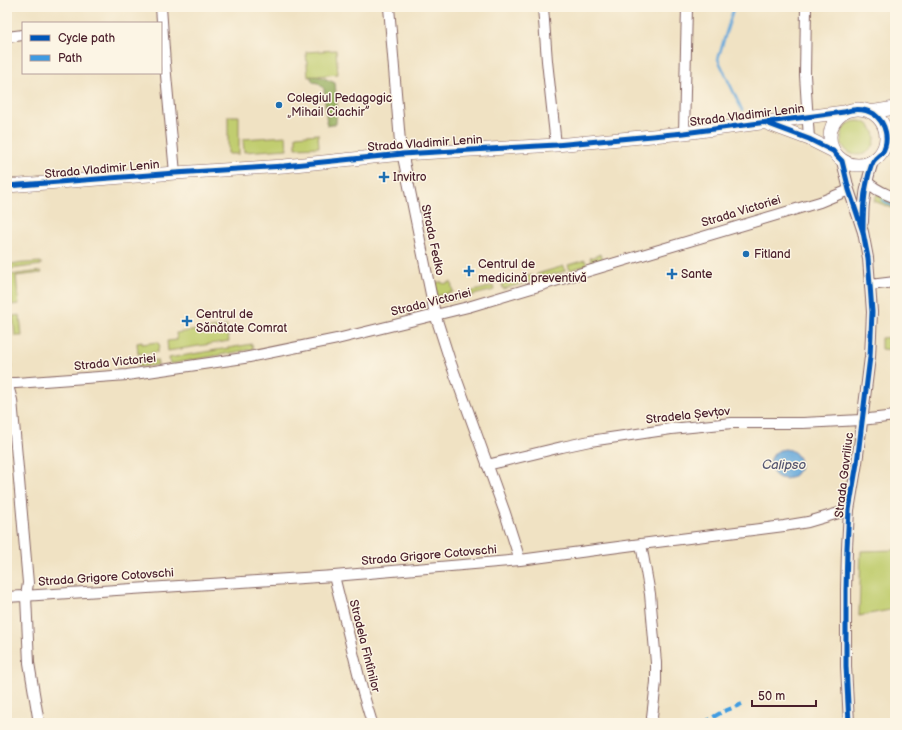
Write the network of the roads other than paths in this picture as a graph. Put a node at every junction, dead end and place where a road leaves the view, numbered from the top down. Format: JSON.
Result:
{"nodes":[{"id":1,"x":161,"y":7,"type":"edge"},
{"id":2,"x":389,"y":7,"type":"edge"},
{"id":3,"x":543,"y":7,"type":"edge"},
{"id":4,"x":687,"y":7,"type":"edge"},
{"id":5,"x":806,"y":7,"type":"edge"},
{"id":6,"x":158,"y":22,"type":"edge"},
{"id":7,"x":22,"y":35,"type":"edge"},
{"id":8,"x":7,"y":36,"type":"edge"},
{"id":9,"x":162,"y":50,"type":"edge"},
{"id":10,"x":895,"y":108,"type":"edge"},
{"id":11,"x":844,"y":112,"type":"junction"},
{"id":12,"x":870,"y":112,"type":"junction"},
{"id":13,"x":807,"y":117,"type":"junction"},
{"id":14,"x":764,"y":122,"type":"junction"},
{"id":15,"x":684,"y":133,"type":"junction"},
{"id":16,"x":809,"y":139,"type":"junction"},
{"id":17,"x":890,"y":141,"type":"edge"},
{"id":18,"x":556,"y":144,"type":"junction"},
{"id":19,"x":833,"y":151,"type":"junction"},
{"id":20,"x":402,"y":154,"type":"junction"},
{"id":21,"x":842,"y":161,"type":"junction"},
{"id":22,"x":873,"y":161,"type":"junction"},
{"id":23,"x":175,"y":173,"type":"junction"},
{"id":24,"x":867,"y":181,"type":"junction"},
{"id":25,"x":7,"y":186,"type":"edge"},
{"id":26,"x":849,"y":190,"type":"junction"},
{"id":27,"x":895,"y":198,"type":"edge"},
{"id":28,"x":863,"y":232,"type":"junction"},
{"id":29,"x":895,"y":282,"type":"edge"},
{"id":30,"x":870,"y":285,"type":"junction"},
{"id":31,"x":435,"y":314,"type":"junction"},
{"id":32,"x":7,"y":382,"type":"edge"},
{"id":33,"x":895,"y":416,"type":"edge"},
{"id":34,"x":861,"y":420,"type":"junction"},
{"id":35,"x":487,"y":465,"type":"junction"},
{"id":36,"x":849,"y":510,"type":"junction"},
{"id":37,"x":641,"y":544,"type":"junction"},
{"id":38,"x":520,"y":560,"type":"junction"},
{"id":39,"x":334,"y":576,"type":"junction"},
{"id":40,"x":26,"y":596,"type":"junction"},
{"id":41,"x":7,"y":597,"type":"edge"},
{"id":42,"x":39,"y":723,"type":"edge"},
{"id":43,"x":372,"y":723,"type":"edge"},
{"id":44,"x":653,"y":723,"type":"edge"},
{"id":45,"x":848,"y":723,"type":"edge"}],
"edges":[{"from":1,"to":6,"type":"street"},
{"from":2,"to":20,"type":"street","name":"Strada Fedko"},
{"from":3,"to":18,"type":"street"},
{"from":4,"to":15,"type":"street"},
{"from":5,"to":13,"type":"street"},
{"from":7,"to":8,"type":"street"},
{"from":9,"to":23,"type":"street"},
{"from":10,"to":12,"type":"main road"},
{"from":11,"to":12,"type":"main road"},
{"from":11,"to":13,"type":"main road","name":"Strada Vladimir Lenin"},
{"from":11,"to":19,"type":"main road"},
{"from":12,"to":17,"type":"main road"},
{"from":13,"to":14,"type":"main road","name":"Strada Vladimir Lenin"},
{"from":13,"to":16,"type":"street"},
{"from":14,"to":15,"type":"main road","name":"Strada Vladimir Lenin"},
{"from":14,"to":16,"type":"main road"},
{"from":15,"to":18,"type":"main road","name":"Strada Vladimir Lenin"},
{"from":16,"to":19,"type":"main road"},
{"from":17,"to":22,"type":"main road"},
{"from":18,"to":20,"type":"main road","name":"Strada Vladimir Lenin"},
{"from":19,"to":21,"type":"main road"},
{"from":20,"to":23,"type":"main road","name":"Strada Vladimir Lenin"},
{"from":20,"to":31,"type":"street","name":"Strada Fedko"},
{"from":21,"to":22,"type":"main road"},
{"from":21,"to":26,"type":"street","name":"Strada Gavriliuc"},
{"from":22,"to":24,"type":"street","name":"Strada Gavriliuc"},
{"from":23,"to":25,"type":"main road","name":"Strada Vladimir Lenin"},
{"from":24,"to":27,"type":"street"},
{"from":24,"to":28,"type":"street","name":"Strada Gavriliuc"},
{"from":26,"to":28,"type":"street","name":"Strada Gavriliuc"},
{"from":26,"to":31,"type":"street","name":"Strada Victoriei"},
{"from":28,"to":30,"type":"street","name":"Strada Gavriliuc"},
{"from":29,"to":30,"type":"street"},
{"from":30,"to":34,"type":"street","name":"Strada Gavriliuc"},
{"from":31,"to":32,"type":"street","name":"Strada Victoriei"},
{"from":31,"to":35,"type":"street","name":"Strada Fedko"},
{"from":32,"to":40,"type":"street"},
{"from":33,"to":34,"type":"street","name":"Stradela Șevțov"},
{"from":34,"to":35,"type":"street","name":"Stradela Șevțov"},
{"from":34,"to":36,"type":"street","name":"Strada Gavriliuc"},
{"from":35,"to":38,"type":"street","name":"Strada Fedko"},
{"from":36,"to":37,"type":"street","name":"Strada Grigore Cotovschi"},
{"from":36,"to":45,"type":"street","name":"Strada Gavriliuc"},
{"from":37,"to":38,"type":"street","name":"Strada Grigore Cotovschi"},
{"from":37,"to":44,"type":"street"},
{"from":38,"to":39,"type":"street","name":"Strada Grigore Cotovschi"},
{"from":39,"to":40,"type":"street","name":"Strada Grigore Cotovschi"},
{"from":39,"to":43,"type":"street","name":"Stradela Fîntînilor"},
{"from":40,"to":41,"type":"street","name":"Strada Grigore Cotovschi"},
{"from":40,"to":42,"type":"street"}]}
